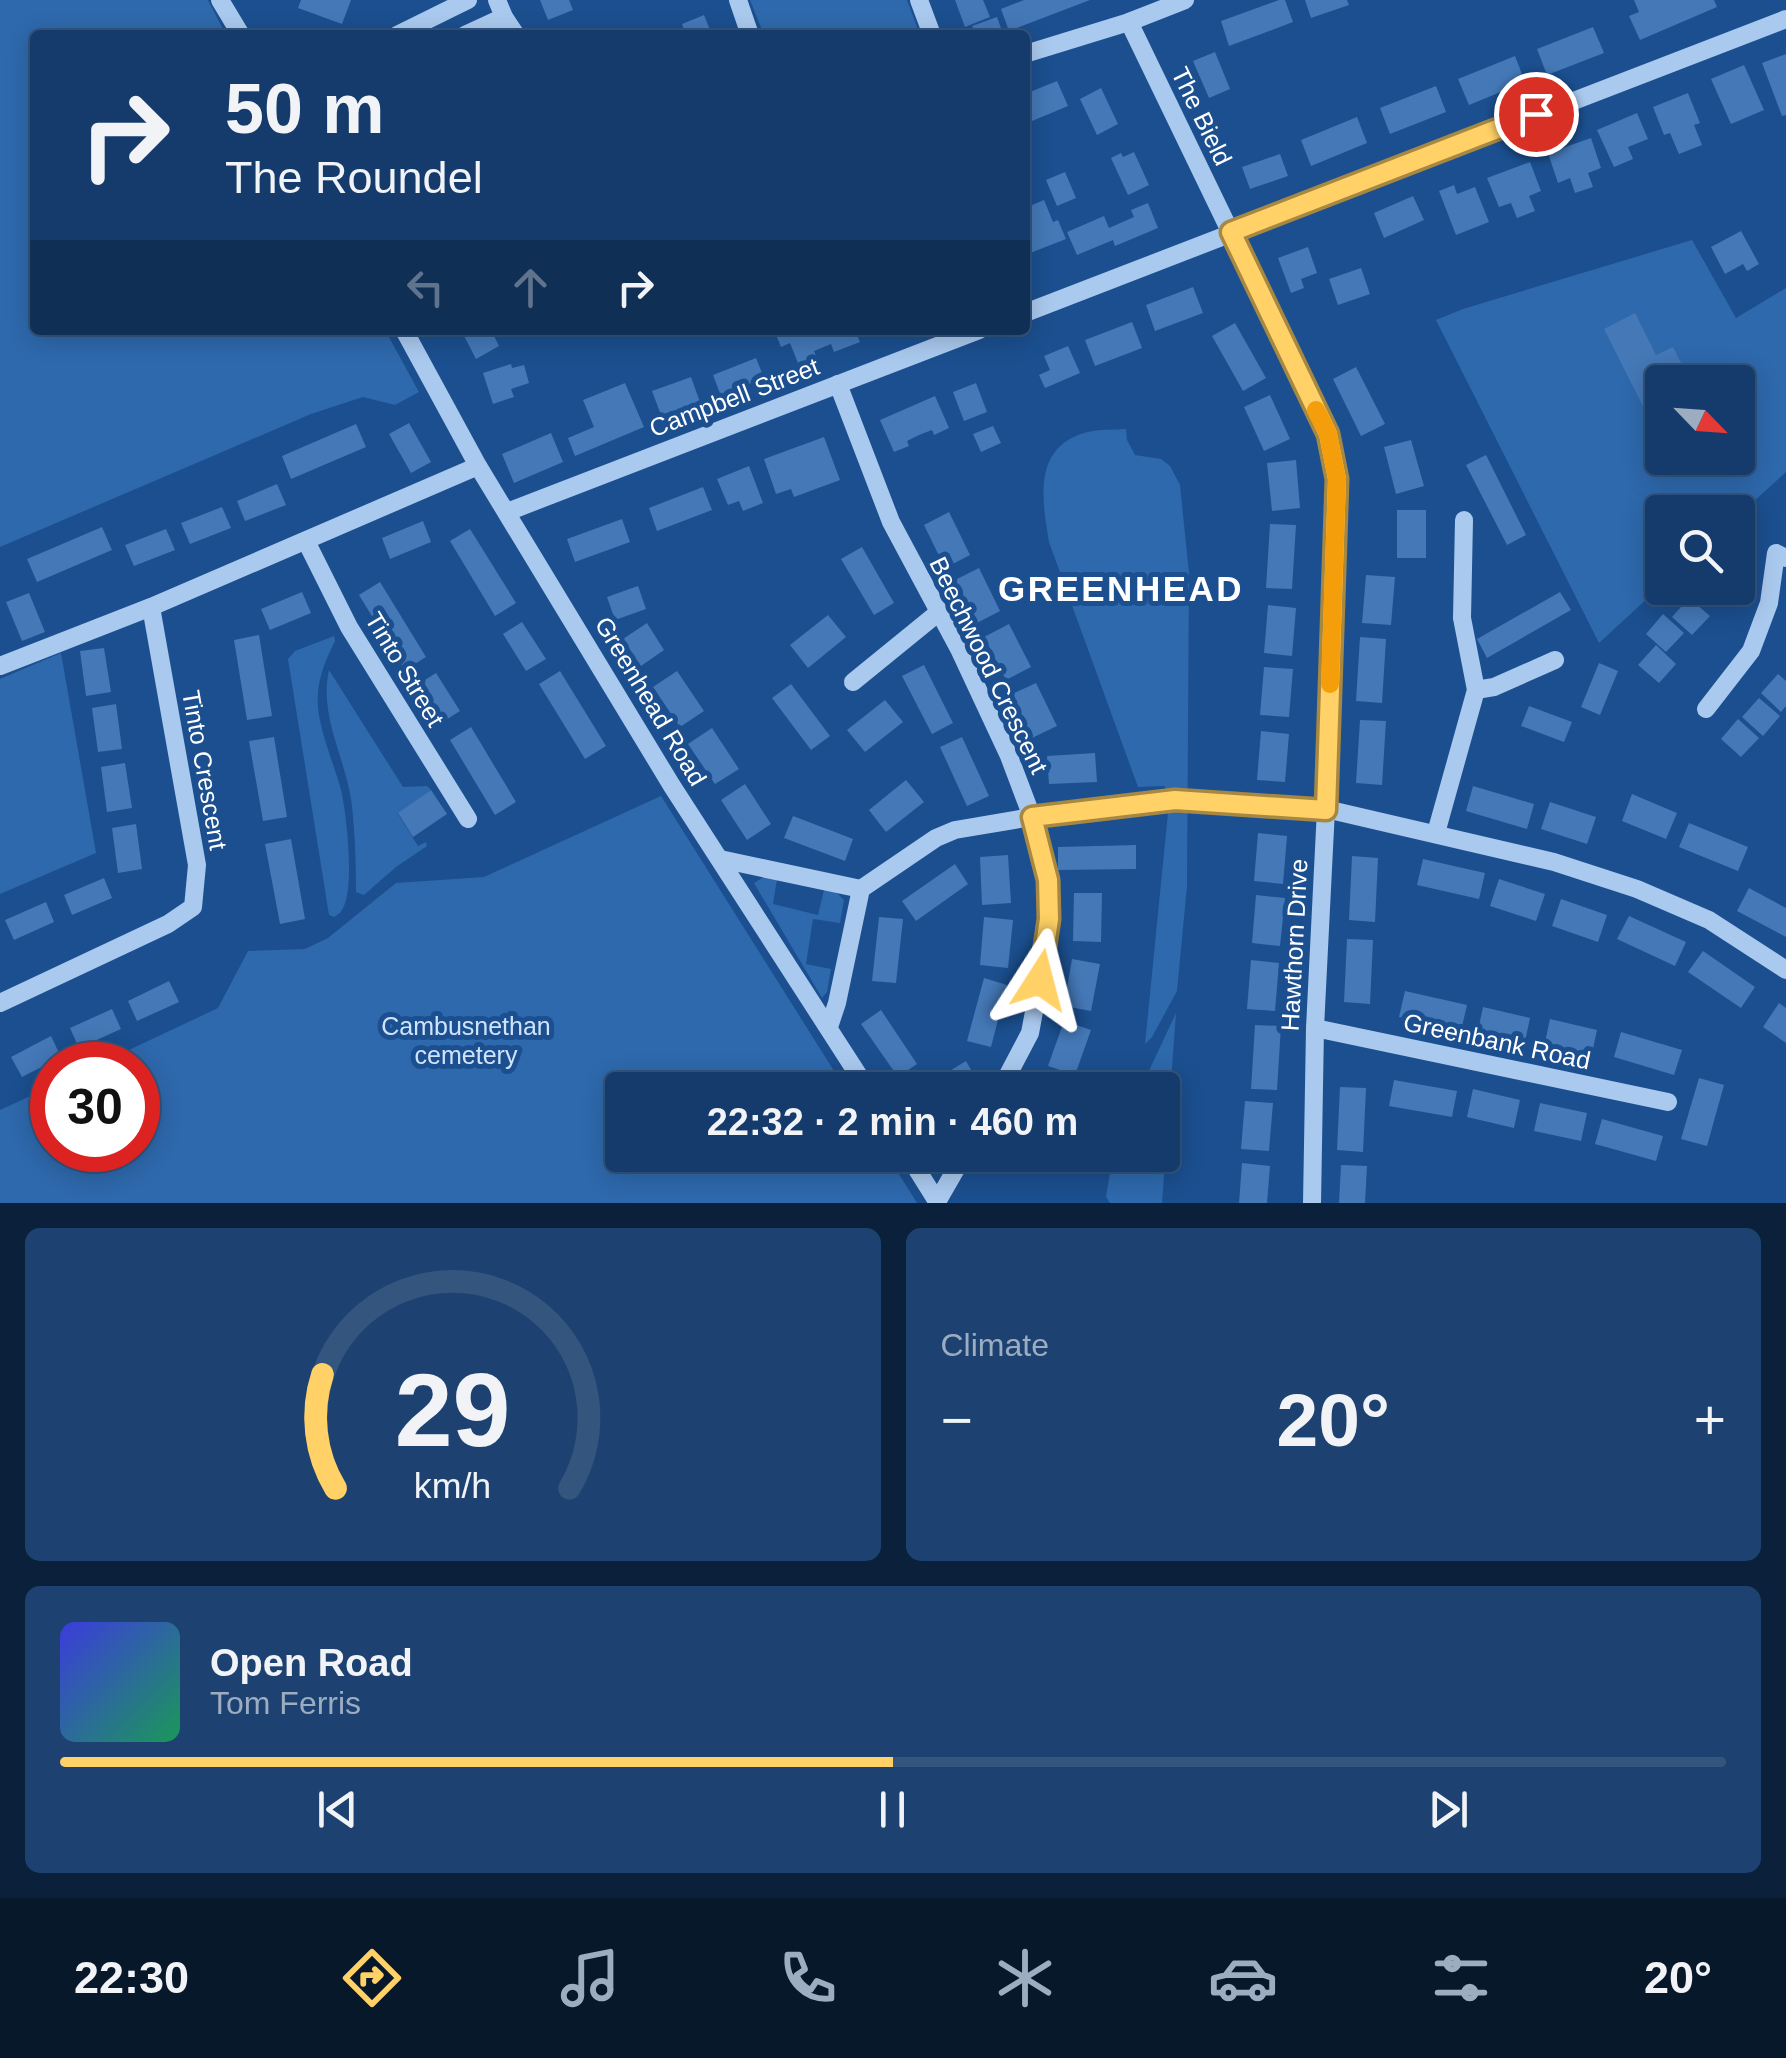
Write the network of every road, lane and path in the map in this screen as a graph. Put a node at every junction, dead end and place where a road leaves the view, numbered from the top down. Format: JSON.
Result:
{"nodes":[{"id":1,"x":220,"y":0,"type":"edge"},
{"id":2,"x":468,"y":0,"type":"edge"},
{"id":3,"x":738,"y":0,"type":"edge"},
{"id":4,"x":919,"y":0,"type":"edge"},
{"id":5,"x":1185,"y":0,"type":"edge"},
{"id":6,"x":501,"y":9,"type":"edge"},
{"id":7,"x":1786,"y":19,"type":"edge"},
{"id":8,"x":1128,"y":22,"type":"junction"},
{"id":9,"x":237,"y":30,"type":"edge"},
{"id":10,"x":407,"y":30,"type":"edge"},
{"id":11,"x":472,"y":30,"type":"edge"},
{"id":12,"x":748,"y":30,"type":"edge"},
{"id":13,"x":930,"y":30,"type":"edge"},
{"id":14,"x":1030,"y":52,"type":"edge"},
{"id":15,"x":1231,"y":232,"type":"junction"},
{"id":16,"x":1030,"y":310,"type":"edge"},
{"id":17,"x":407,"y":335,"type":"edge"},
{"id":18,"x":966,"y":335,"type":"edge"},
{"id":19,"x":838,"y":384,"type":"junction"},
{"id":20,"x":478,"y":466,"type":"junction"},
{"id":21,"x":507,"y":512,"type":"junction"},
{"id":22,"x":1464,"y":520,"type":"dead end"},
{"id":23,"x":306,"y":541,"type":"junction"},
{"id":24,"x":1781,"y":556,"type":"edge"},
{"id":25,"x":152,"y":606,"type":"junction"},
{"id":26,"x":939,"y":612,"type":"junction"},
{"id":27,"x":1555,"y":660,"type":"dead end"},
{"id":28,"x":0,"y":666,"type":"edge"},
{"id":29,"x":854,"y":682,"type":"dead end"},
{"id":30,"x":1476,"y":690,"type":"junction"},
{"id":31,"x":1706,"y":710,"type":"dead end"},
{"id":32,"x":1326,"y":810,"type":"junction"},
{"id":33,"x":1032,"y":817,"type":"junction"},
{"id":34,"x":468,"y":820,"type":"dead end"},
{"id":35,"x":1436,"y":833,"type":"junction"},
{"id":36,"x":720,"y":859,"type":"junction"},
{"id":37,"x":861,"y":889,"type":"junction"},
{"id":38,"x":1786,"y":970,"type":"edge"},
{"id":39,"x":0,"y":1003,"type":"edge"},
{"id":40,"x":829,"y":1027,"type":"junction"},
{"id":41,"x":1315,"y":1028,"type":"junction"},
{"id":42,"x":857,"y":1072,"type":"edge"},
{"id":43,"x":1009,"y":1072,"type":"edge"},
{"id":44,"x":1668,"y":1102,"type":"dead end"},
{"id":45,"x":919,"y":1172,"type":"edge"},
{"id":46,"x":955,"y":1172,"type":"edge"},
{"id":47,"x":938,"y":1202,"type":"edge"},
{"id":48,"x":1312,"y":1203,"type":"edge"}],
"edges":[{"from":1,"to":9,"type":"street"},
{"from":2,"to":10,"type":"street"},
{"from":3,"to":12,"type":"street"},
{"from":4,"to":13,"type":"street"},
{"from":5,"to":8,"type":"street"},
{"from":6,"to":11,"type":"street"},
{"from":7,"to":15,"type":"street"},
{"from":8,"to":14,"type":"street"},
{"from":8,"to":15,"type":"street","name":"The Bield"},
{"from":15,"to":16,"type":"street"},
{"from":15,"to":32,"type":"street","name":"Hawthorn Drive"},
{"from":17,"to":20,"type":"street","name":"Greenhead Road"},
{"from":18,"to":19,"type":"street","name":"Campbell Street"},
{"from":19,"to":21,"type":"street","name":"Campbell Street"},
{"from":19,"to":26,"type":"street","name":"Beechwood Crescent"},
{"from":20,"to":21,"type":"street","name":"Greenhead Road"},
{"from":20,"to":23,"type":"street"},
{"from":21,"to":36,"type":"street","name":"Greenhead Road"},
{"from":22,"to":30,"type":"street"},
{"from":23,"to":25,"type":"street"},
{"from":23,"to":34,"type":"street","name":"Tinto Street"},
{"from":24,"to":31,"type":"street"},
{"from":25,"to":28,"type":"street"},
{"from":25,"to":39,"type":"street","name":"Tinto Crescent"},
{"from":26,"to":29,"type":"street"},
{"from":26,"to":33,"type":"street","name":"Beechwood Crescent"},
{"from":27,"to":30,"type":"street"},
{"from":30,"to":35,"type":"street"},
{"from":32,"to":33,"type":"street"},
{"from":32,"to":35,"type":"street"},
{"from":32,"to":41,"type":"street","name":"Hawthorn Drive"},
{"from":33,"to":37,"type":"street"},
{"from":33,"to":43,"type":"street","name":"Beechwood Crescent"},
{"from":35,"to":38,"type":"street"},
{"from":36,"to":37,"type":"street"},
{"from":36,"to":40,"type":"street","name":"Greenhead Road"},
{"from":37,"to":40,"type":"street"},
{"from":40,"to":42,"type":"street","name":"Greenhead Road"},
{"from":41,"to":44,"type":"street","name":"Greenbank Road"},
{"from":41,"to":48,"type":"street","name":"Hawthorn Drive"},
{"from":45,"to":47,"type":"street"},
{"from":46,"to":47,"type":"street"}]}
